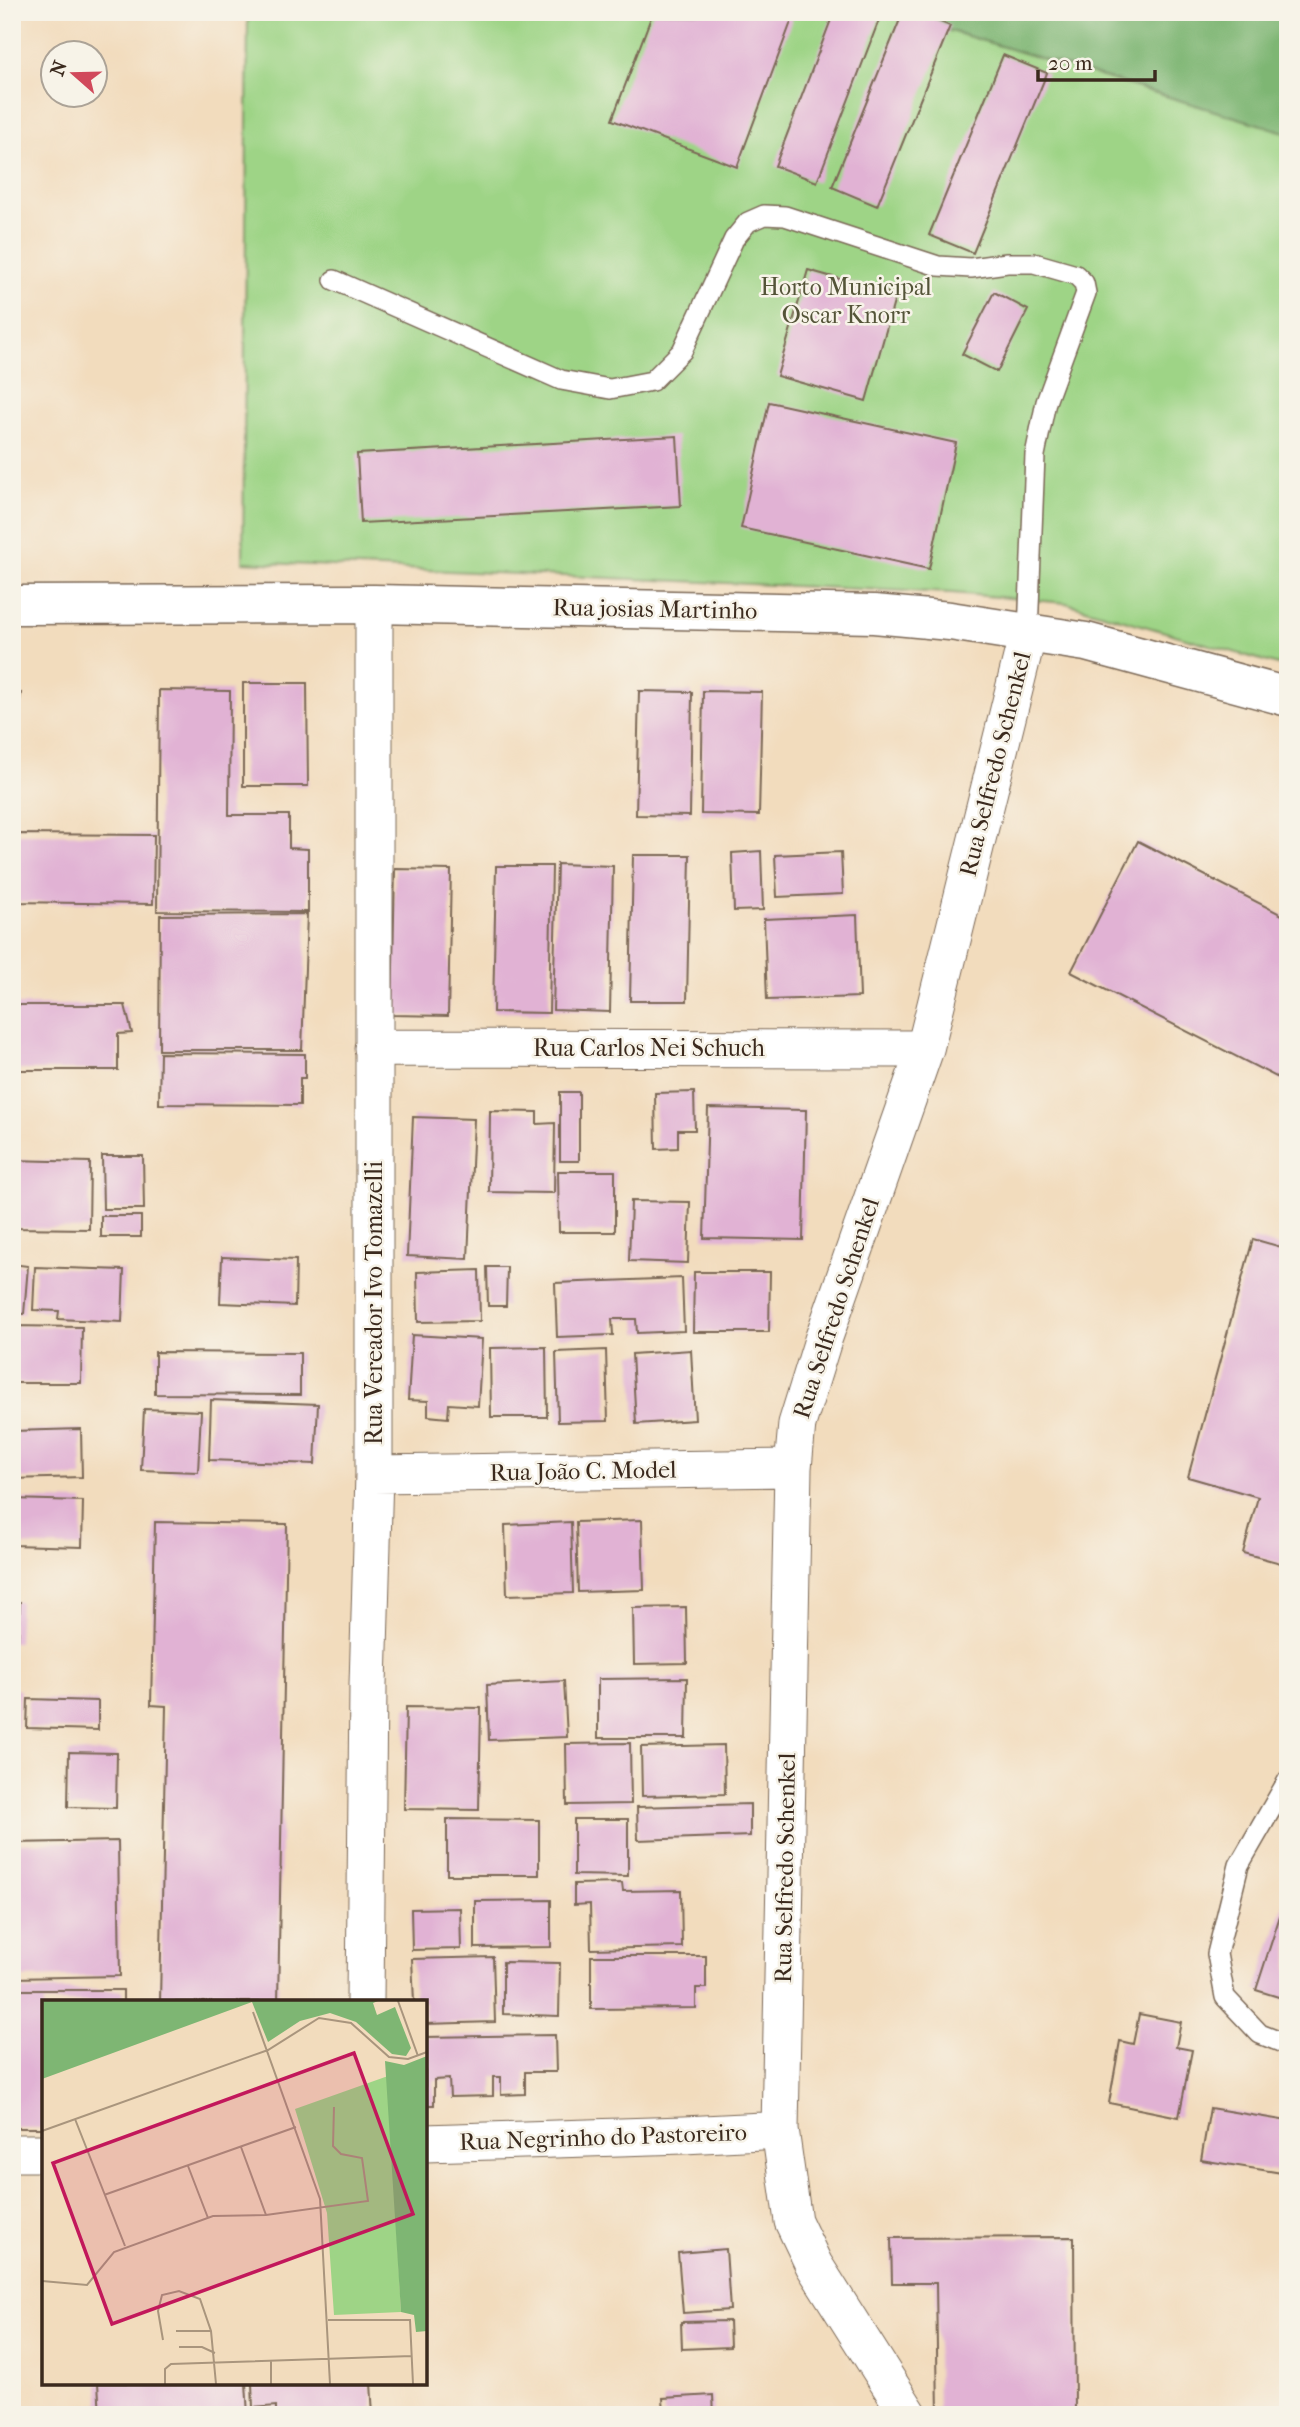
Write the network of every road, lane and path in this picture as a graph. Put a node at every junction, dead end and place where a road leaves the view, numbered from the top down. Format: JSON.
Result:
{"nodes":[{"id":1,"x":334,"y":280,"type":"dead end"},
{"id":2,"x":374,"y":604,"type":"junction"},
{"id":3,"x":12,"y":605,"type":"edge"},
{"id":4,"x":1028,"y":633,"type":"junction"},
{"id":5,"x":1288,"y":697,"type":"edge"},
{"id":6,"x":373,"y":1048,"type":"junction"},
{"id":7,"x":925,"y":1049,"type":"junction"},
{"id":8,"x":793,"y":1468,"type":"junction"},
{"id":9,"x":374,"y":1474,"type":"junction"},
{"id":10,"x":1288,"y":1780,"type":"edge"},
{"id":11,"x":365,"y":2000,"type":"edge"},
{"id":12,"x":1288,"y":2045,"type":"edge"},
{"id":13,"x":780,"y":2130,"type":"junction"},
{"id":14,"x":427,"y":2143,"type":"edge"},
{"id":15,"x":42,"y":2152,"type":"edge"},
{"id":16,"x":12,"y":2153,"type":"edge"},
{"id":17,"x":909,"y":2415,"type":"edge"}],
"edges":[{"from":1,"to":4,"type":"lane"},
{"from":2,"to":3,"type":"street","name":"Rua josias Martinho"},
{"from":2,"to":4,"type":"street","name":"Rua josias Martinho"},
{"from":2,"to":6,"type":"street","name":"Rua Vereador Ivo Tomazelli"},
{"from":4,"to":5,"type":"street","name":"Rua josias Martinho"},
{"from":4,"to":7,"type":"street","name":"Rua Selfredo Schenkel"},
{"from":6,"to":7,"type":"street","name":"Rua Carlos Nei Schuch"},
{"from":6,"to":9,"type":"street","name":"Rua Vereador Ivo Tomazelli"},
{"from":7,"to":8,"type":"street","name":"Rua Selfredo Schenkel"},
{"from":8,"to":9,"type":"street","name":"Rua João C. Model"},
{"from":8,"to":13,"type":"street","name":"Rua Selfredo Schenkel"},
{"from":9,"to":11,"type":"street","name":"Rua Vereador Ivo Tomazelli"},
{"from":10,"to":12,"type":"lane"},
{"from":13,"to":14,"type":"street","name":"Rua Negrinho do Pastoreiro"},
{"from":13,"to":17,"type":"street","name":"Rua Selfredo Schenkel"},
{"from":15,"to":16,"type":"street"}]}
